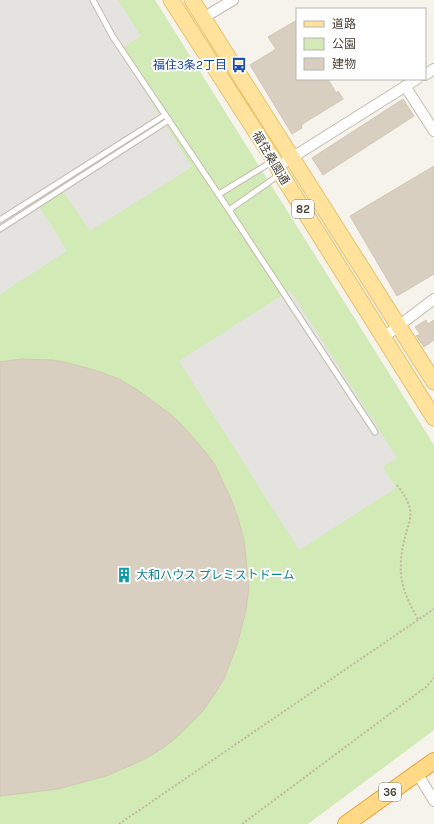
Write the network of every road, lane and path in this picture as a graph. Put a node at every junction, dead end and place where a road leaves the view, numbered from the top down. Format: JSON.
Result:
{"nodes":[{"id":1,"x":93,"y":0,"type":"edge"},
{"id":2,"x":171,"y":0,"type":"edge"},
{"id":3,"x":192,"y":0,"type":"edge"},
{"id":4,"x":233,"y":0,"type":"edge"},
{"id":5,"x":203,"y":18,"type":"junction"},
{"id":6,"x":415,"y":80,"type":"edge"},
{"id":7,"x":405,"y":86,"type":"junction"},
{"id":8,"x":165,"y":115,"type":"junction"},
{"id":9,"x":169,"y":120,"type":"junction"},
{"id":10,"x":434,"y":131,"type":"edge"},
{"id":11,"x":291,"y":157,"type":"junction"},
{"id":12,"x":277,"y":167,"type":"junction"},
{"id":13,"x":218,"y":194,"type":"junction"},
{"id":14,"x":229,"y":210,"type":"junction"},
{"id":15,"x":0,"y":220,"type":"edge"},
{"id":16,"x":0,"y":229,"type":"edge"},
{"id":17,"x":434,"y":299,"type":"edge"},
{"id":18,"x":400,"y":326,"type":"junction"},
{"id":19,"x":384,"y":337,"type":"junction"},
{"id":20,"x":434,"y":382,"type":"edge"},
{"id":21,"x":434,"y":418,"type":"edge"},
{"id":22,"x":375,"y":432,"type":"dead end"},
{"id":23,"x":397,"y":485,"type":"dead end"},
{"id":24,"x":434,"y":609,"type":"edge"},
{"id":25,"x":418,"y":619,"type":"junction"},
{"id":26,"x":434,"y":678,"type":"edge"},
{"id":27,"x":434,"y":761,"type":"edge"},
{"id":28,"x":417,"y":773,"type":"junction"},
{"id":29,"x":434,"y":801,"type":"edge"},
{"id":30,"x":119,"y":824,"type":"edge"},
{"id":31,"x":242,"y":824,"type":"edge"},
{"id":32,"x":346,"y":824,"type":"edge"}],
"edges":[{"from":1,"to":8,"type":"lane"},
{"from":2,"to":12,"type":"main road","name":"福住桑園通","number":"82"},
{"from":3,"to":5,"type":"main road","name":"福住桑園通","number":"82"},
{"from":4,"to":5,"type":"street"},
{"from":5,"to":11,"type":"main road","name":"福住桑園通","number":"82"},
{"from":6,"to":7,"type":"street"},
{"from":7,"to":10,"type":"street"},
{"from":7,"to":11,"type":"street"},
{"from":8,"to":9,"type":"lane"},
{"from":8,"to":15,"type":"lane"},
{"from":9,"to":13,"type":"lane"},
{"from":9,"to":16,"type":"lane"},
{"from":11,"to":12,"type":"street"},
{"from":11,"to":18,"type":"main road","name":"福住桑園通","number":"82"},
{"from":12,"to":13,"type":"lane"},
{"from":12,"to":14,"type":"lane"},
{"from":12,"to":19,"type":"main road","name":"福住桑園通","number":"82"},
{"from":13,"to":14,"type":"lane"},
{"from":14,"to":22,"type":"lane"},
{"from":17,"to":18,"type":"street"},
{"from":18,"to":19,"type":"street"},
{"from":18,"to":20,"type":"main road","name":"福住桑園通","number":"82"},
{"from":19,"to":21,"type":"main road","name":"福住桑園通","number":"82"},
{"from":23,"to":25,"type":"path"},
{"from":24,"to":25,"type":"path"},
{"from":25,"to":30,"type":"path"},
{"from":26,"to":31,"type":"path"},
{"from":27,"to":28,"type":"highway","number":"36"},
{"from":28,"to":29,"type":"street"},
{"from":28,"to":32,"type":"highway","number":"36"}]}
